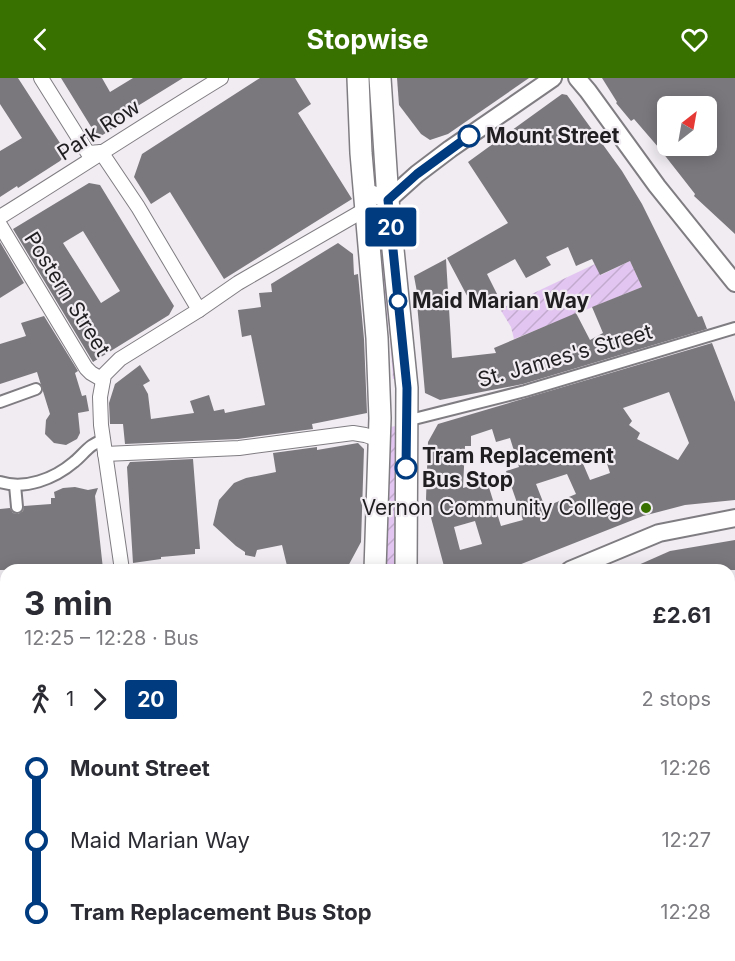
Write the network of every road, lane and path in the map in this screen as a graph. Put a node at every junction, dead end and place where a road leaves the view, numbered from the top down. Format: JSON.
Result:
{"nodes":[{"id":1,"x":41,"y":78,"type":"edge"},
{"id":2,"x":221,"y":78,"type":"edge"},
{"id":3,"x":358,"y":78,"type":"edge"},
{"id":4,"x":380,"y":78,"type":"edge"},
{"id":5,"x":553,"y":78,"type":"edge"},
{"id":6,"x":578,"y":79,"type":"edge"},
{"id":7,"x":101,"y":152,"type":"junction"},
{"id":8,"x":366,"y":200,"type":"junction"},
{"id":9,"x":389,"y":208,"type":"junction"},
{"id":10,"x":0,"y":217,"type":"edge"},
{"id":11,"x":0,"y":225,"type":"edge"},
{"id":12,"x":735,"y":283,"type":"edge"},
{"id":13,"x":199,"y":310,"type":"junction"},
{"id":14,"x":735,"y":328,"type":"edge"},
{"id":15,"x":103,"y":380,"type":"junction"},
{"id":16,"x":36,"y":388,"type":"dead end"},
{"id":17,"x":0,"y":402,"type":"edge"},
{"id":18,"x":406,"y":421,"type":"junction"},
{"id":19,"x":380,"y":440,"type":"junction"},
{"id":20,"x":105,"y":447,"type":"junction"},
{"id":21,"x":0,"y":482,"type":"edge"},
{"id":22,"x":15,"y":485,"type":"junction"},
{"id":23,"x":17,"y":507,"type":"dead end"},
{"id":24,"x":730,"y":520,"type":"edge"},
{"id":25,"x":121,"y":564,"type":"edge"},
{"id":26,"x":375,"y":564,"type":"edge"},
{"id":27,"x":406,"y":564,"type":"edge"},
{"id":28,"x":584,"y":564,"type":"edge"}],
"edges":[{"from":1,"to":7,"type":"street"},
{"from":2,"to":7,"type":"street","name":"Park Row"},
{"from":3,"to":8,"type":"main road"},
{"from":4,"to":9,"type":"main road"},
{"from":5,"to":9,"type":"street"},
{"from":6,"to":12,"type":"street"},
{"from":7,"to":10,"type":"street","name":"Park Row"},
{"from":7,"to":13,"type":"street"},
{"from":8,"to":9,"type":"street"},
{"from":8,"to":13,"type":"street"},
{"from":8,"to":19,"type":"main road"},
{"from":9,"to":18,"type":"main road"},
{"from":11,"to":15,"type":"street","name":"Postern Street"},
{"from":13,"to":15,"type":"street"},
{"from":14,"to":18,"type":"street","name":"St. James's Street"},
{"from":15,"to":20,"type":"street"},
{"from":16,"to":17,"type":"street"},
{"from":18,"to":27,"type":"main road"},
{"from":19,"to":20,"type":"street"},
{"from":19,"to":26,"type":"main road"},
{"from":20,"to":22,"type":"street"},
{"from":20,"to":25,"type":"street"},
{"from":21,"to":22,"type":"street"},
{"from":22,"to":23,"type":"street"},
{"from":24,"to":28,"type":"street"}]}
